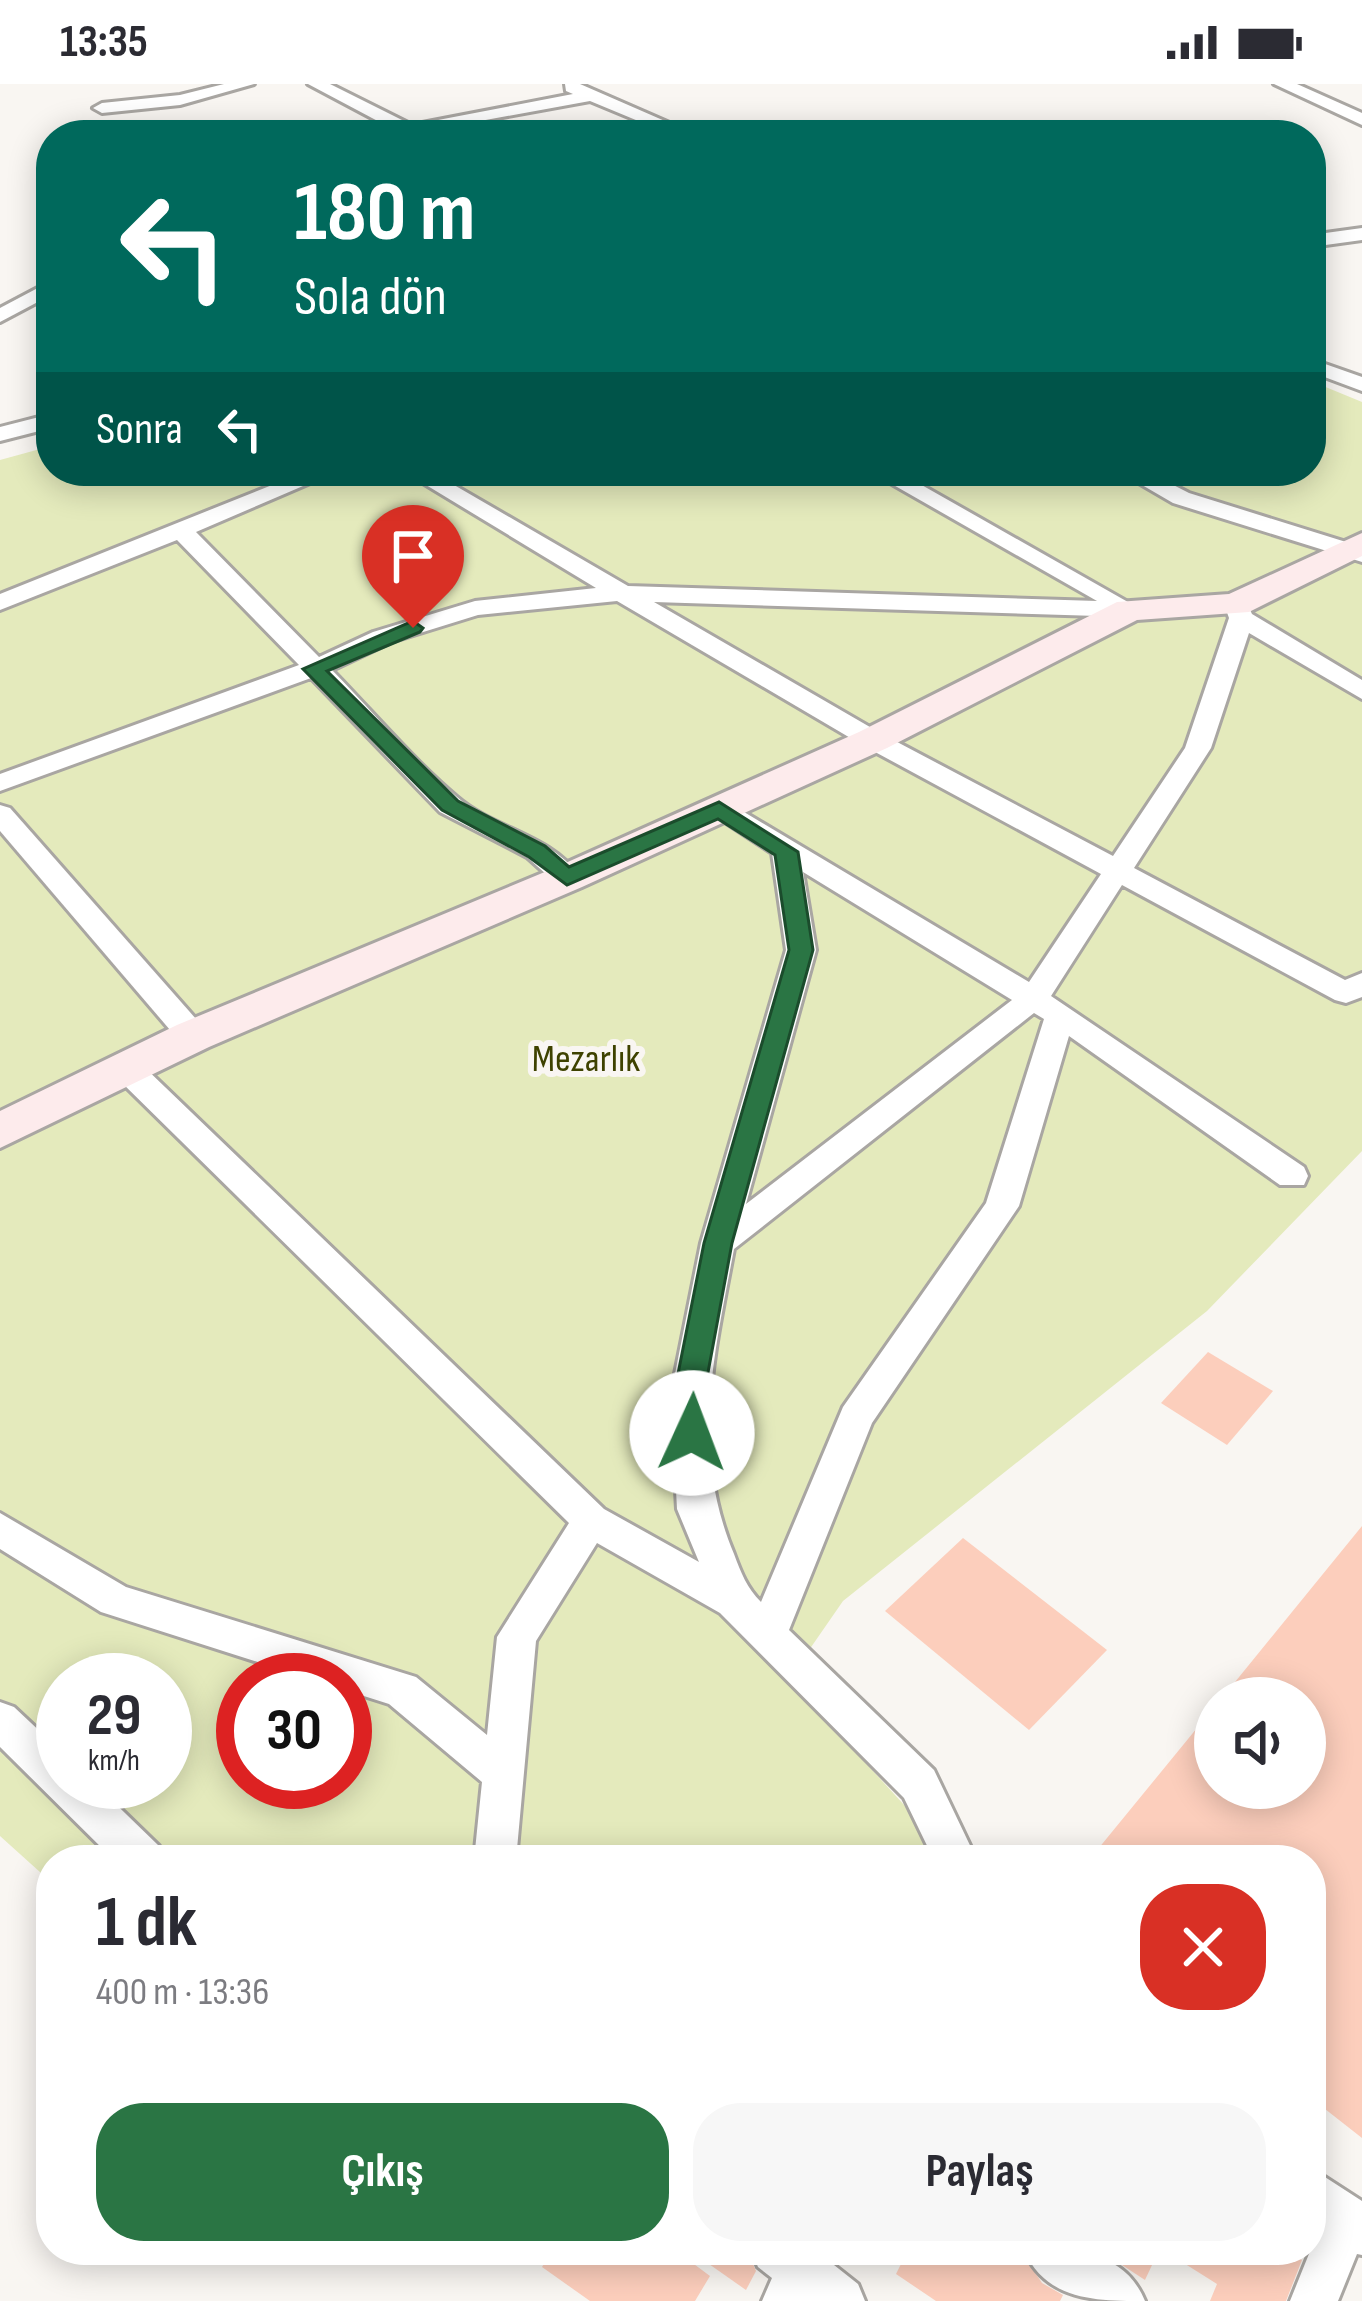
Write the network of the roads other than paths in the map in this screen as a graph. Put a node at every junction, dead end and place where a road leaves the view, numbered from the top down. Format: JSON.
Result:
{"nodes":[{"id":1,"x":245,"y":84,"type":"edge"},
{"id":2,"x":317,"y":84,"type":"edge"},
{"id":3,"x":565,"y":84,"type":"edge"},
{"id":4,"x":1283,"y":84,"type":"edge"},
{"id":5,"x":592,"y":95,"type":"junction"},
{"id":6,"x":102,"y":108,"type":"dead end"},
{"id":7,"x":381,"y":120,"type":"edge"},
{"id":8,"x":468,"y":120,"type":"edge"},
{"id":9,"x":652,"y":120,"type":"edge"},
{"id":10,"x":1362,"y":120,"type":"edge"},
{"id":11,"x":1362,"y":233,"type":"edge"},
{"id":12,"x":1326,"y":239,"type":"edge"},
{"id":13,"x":36,"y":296,"type":"edge"},
{"id":14,"x":0,"y":316,"type":"edge"},
{"id":15,"x":1326,"y":371,"type":"edge"},
{"id":16,"x":1362,"y":385,"type":"edge"},
{"id":17,"x":36,"y":425,"type":"edge"},
{"id":18,"x":0,"y":434,"type":"edge"},
{"id":19,"x":292,"y":486,"type":"edge"},
{"id":20,"x":439,"y":486,"type":"edge"},
{"id":21,"x":907,"y":486,"type":"edge"},
{"id":22,"x":1158,"y":486,"type":"edge"},
{"id":23,"x":183,"y":532,"type":"junction"},
{"id":24,"x":1358,"y":549,"type":"edge"},
{"id":25,"x":620,"y":593,"type":"junction"},
{"id":26,"x":0,"y":603,"type":"edge"},
{"id":27,"x":1130,"y":610,"type":"junction"},
{"id":28,"x":1238,"y":611,"type":"junction"},
{"id":29,"x":313,"y":669,"type":"junction"},
{"id":30,"x":1362,"y":691,"type":"edge"},
{"id":31,"x":873,"y":740,"type":"junction"},
{"id":32,"x":0,"y":783,"type":"edge"},
{"id":33,"x":719,"y":809,"type":"junction"},
{"id":34,"x":0,"y":814,"type":"edge"},
{"id":35,"x":787,"y":852,"type":"junction"},
{"id":36,"x":1122,"y":869,"type":"junction"},
{"id":37,"x":567,"y":878,"type":"junction"},
{"id":38,"x":1362,"y":983,"type":"edge"},
{"id":39,"x":1047,"y":1006,"type":"junction"},
{"id":40,"x":193,"y":1036,"type":"junction"},
{"id":41,"x":128,"y":1070,"type":"junction"},
{"id":42,"x":0,"y":1131,"type":"edge"},
{"id":43,"x":1292,"y":1176,"type":"dead end"},
{"id":44,"x":718,"y":1243,"type":"junction"},
{"id":45,"x":591,"y":1520,"type":"junction"},
{"id":46,"x":0,"y":1529,"type":"edge"},
{"id":47,"x":734,"y":1601,"type":"junction"},
{"id":48,"x":767,"y":1636,"type":"junction"},
{"id":49,"x":0,"y":1720,"type":"edge"},
{"id":50,"x":36,"y":1755,"type":"edge"},
{"id":51,"x":501,"y":1772,"type":"junction"},
{"id":52,"x":91,"y":1809,"type":"edge"},
{"id":53,"x":128,"y":1845,"type":"edge"},
{"id":54,"x":496,"y":1845,"type":"edge"},
{"id":55,"x":949,"y":1845,"type":"edge"},
{"id":56,"x":1340,"y":2215,"type":"edge"},
{"id":57,"x":1326,"y":2261,"type":"edge"},
{"id":58,"x":1069,"y":2265,"type":"edge"},
{"id":59,"x":1325,"y":2265,"type":"edge"},
{"id":60,"x":795,"y":2268,"type":"edge"},
{"id":61,"x":841,"y":2301,"type":"edge"},
{"id":62,"x":1121,"y":2301,"type":"edge"},
{"id":63,"x":1314,"y":2301,"type":"edge"}],
"edges":[{"from":1,"to":6,"type":"street"},
{"from":2,"to":7,"type":"street"},
{"from":3,"to":5,"type":"street"},
{"from":4,"to":10,"type":"street"},
{"from":5,"to":8,"type":"street"},
{"from":5,"to":9,"type":"street"},
{"from":11,"to":12,"type":"street"},
{"from":13,"to":14,"type":"street"},
{"from":15,"to":16,"type":"street"},
{"from":17,"to":18,"type":"street"},
{"from":19,"to":23,"type":"street"},
{"from":20,"to":25,"type":"street"},
{"from":21,"to":27,"type":"street"},
{"from":22,"to":24,"type":"street"},
{"from":23,"to":26,"type":"street"},
{"from":23,"to":29,"type":"street"},
{"from":24,"to":28,"type":"street"},
{"from":25,"to":27,"type":"street"},
{"from":25,"to":29,"type":"street"},
{"from":25,"to":31,"type":"street"},
{"from":27,"to":28,"type":"street"},
{"from":27,"to":31,"type":"street"},
{"from":28,"to":30,"type":"street"},
{"from":28,"to":36,"type":"street"},
{"from":29,"to":32,"type":"street"},
{"from":29,"to":37,"type":"street"},
{"from":31,"to":33,"type":"street"},
{"from":31,"to":36,"type":"street"},
{"from":33,"to":35,"type":"street"},
{"from":33,"to":37,"type":"street"},
{"from":34,"to":40,"type":"street"},
{"from":35,"to":39,"type":"street"},
{"from":35,"to":44,"type":"street"},
{"from":36,"to":38,"type":"street"},
{"from":36,"to":39,"type":"street"},
{"from":37,"to":40,"type":"street"},
{"from":39,"to":43,"type":"street"},
{"from":39,"to":44,"type":"street"},
{"from":39,"to":48,"type":"street"},
{"from":40,"to":41,"type":"street"},
{"from":41,"to":42,"type":"street"},
{"from":41,"to":45,"type":"street"},
{"from":44,"to":47,"type":"street"},
{"from":45,"to":47,"type":"street"},
{"from":45,"to":51,"type":"street"},
{"from":46,"to":51,"type":"street"},
{"from":47,"to":48,"type":"street"},
{"from":48,"to":55,"type":"street"},
{"from":49,"to":50,"type":"street"},
{"from":51,"to":54,"type":"street"},
{"from":52,"to":53,"type":"street"},
{"from":56,"to":57,"type":"street"},
{"from":58,"to":62,"type":"street"},
{"from":59,"to":63,"type":"street"},
{"from":60,"to":61,"type":"street"}]}
